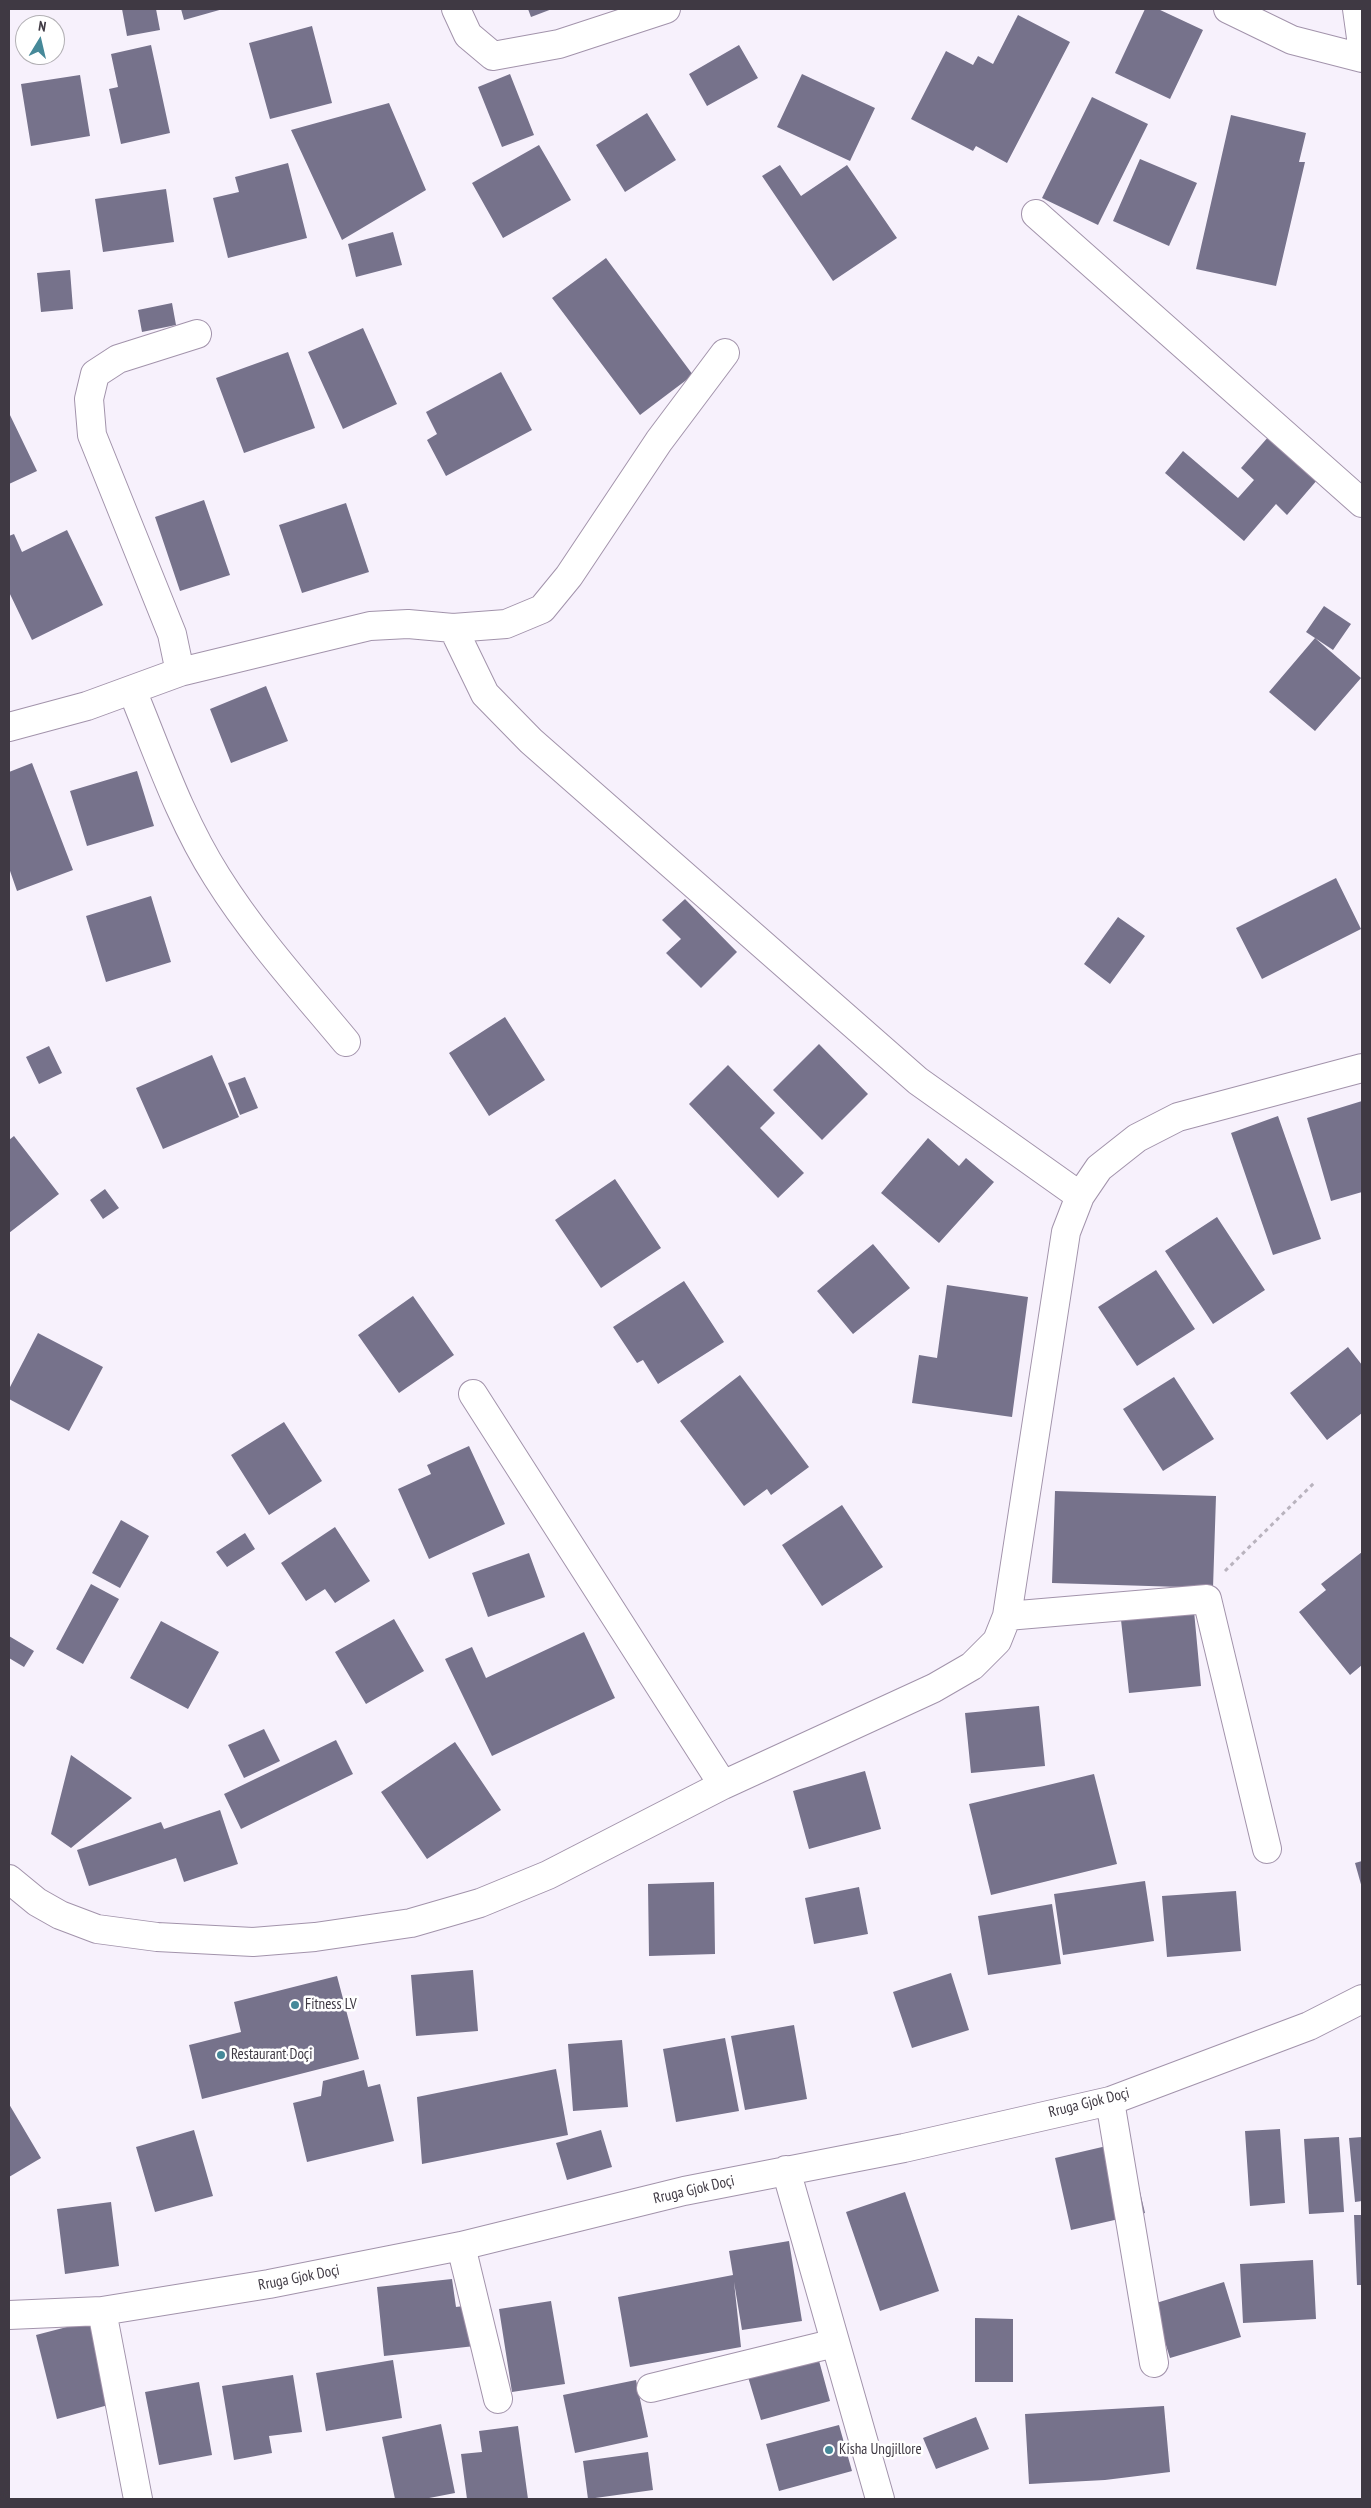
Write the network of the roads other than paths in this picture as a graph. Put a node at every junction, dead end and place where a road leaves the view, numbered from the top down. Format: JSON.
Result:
{"nodes":[{"id":1,"x":456,"y":9,"type":"edge"},
{"id":2,"x":666,"y":9,"type":"edge"},
{"id":3,"x":1228,"y":9,"type":"edge"},
{"id":4,"x":1357,"y":9,"type":"edge"},
{"id":5,"x":1362,"y":45,"type":"edge"},
{"id":6,"x":1362,"y":58,"type":"edge"},
{"id":7,"x":1036,"y":214,"type":"dead end"},
{"id":8,"x":197,"y":334,"type":"dead end"},
{"id":9,"x":725,"y":353,"type":"dead end"},
{"id":10,"x":1362,"y":503,"type":"edge"},
{"id":11,"x":453,"y":628,"type":"junction"},
{"id":12,"x":180,"y":672,"type":"junction"},
{"id":13,"x":132,"y":690,"type":"junction"},
{"id":14,"x":9,"y":727,"type":"edge"},
{"id":15,"x":346,"y":1042,"type":"dead end"},
{"id":16,"x":1362,"y":1068,"type":"edge"},
{"id":17,"x":1080,"y":1196,"type":"junction"},
{"id":18,"x":473,"y":1394,"type":"dead end"},
{"id":19,"x":1007,"y":1616,"type":"junction"},
{"id":20,"x":723,"y":1785,"type":"junction"},
{"id":21,"x":1267,"y":1849,"type":"dead end"},
{"id":22,"x":9,"y":1879,"type":"edge"},
{"id":23,"x":1362,"y":1999,"type":"edge"},
{"id":24,"x":1110,"y":2101,"type":"junction"},
{"id":25,"x":786,"y":2170,"type":"junction"},
{"id":26,"x":461,"y":2246,"type":"junction"},
{"id":27,"x":102,"y":2311,"type":"junction"},
{"id":28,"x":9,"y":2315,"type":"edge"},
{"id":29,"x":835,"y":2343,"type":"junction"},
{"id":30,"x":1154,"y":2363,"type":"dead end"},
{"id":31,"x":651,"y":2388,"type":"dead end"},
{"id":32,"x":498,"y":2399,"type":"dead end"},
{"id":33,"x":138,"y":2499,"type":"edge"},
{"id":34,"x":880,"y":2499,"type":"edge"}],
"edges":[{"from":1,"to":2,"type":"street"},
{"from":3,"to":6,"type":"street"},
{"from":4,"to":5,"type":"street"},
{"from":7,"to":10,"type":"street"},
{"from":8,"to":12,"type":"street"},
{"from":9,"to":11,"type":"street"},
{"from":11,"to":12,"type":"street"},
{"from":11,"to":17,"type":"street"},
{"from":12,"to":13,"type":"street"},
{"from":13,"to":14,"type":"street"},
{"from":13,"to":15,"type":"street"},
{"from":16,"to":17,"type":"street"},
{"from":17,"to":19,"type":"street"},
{"from":18,"to":20,"type":"street"},
{"from":19,"to":20,"type":"street"},
{"from":19,"to":21,"type":"street"},
{"from":20,"to":22,"type":"street"},
{"from":23,"to":24,"type":"street","name":"Rruga Gjok Doçi"},
{"from":24,"to":25,"type":"street","name":"Rruga Gjok Doçi"},
{"from":24,"to":30,"type":"street"},
{"from":25,"to":26,"type":"street","name":"Rruga Gjok Doçi"},
{"from":25,"to":29,"type":"street"},
{"from":26,"to":27,"type":"street","name":"Rruga Gjok Doçi"},
{"from":26,"to":32,"type":"street"},
{"from":27,"to":28,"type":"street","name":"Rruga Gjok Doçi"},
{"from":27,"to":33,"type":"street"},
{"from":29,"to":31,"type":"street"},
{"from":29,"to":34,"type":"street"}]}
